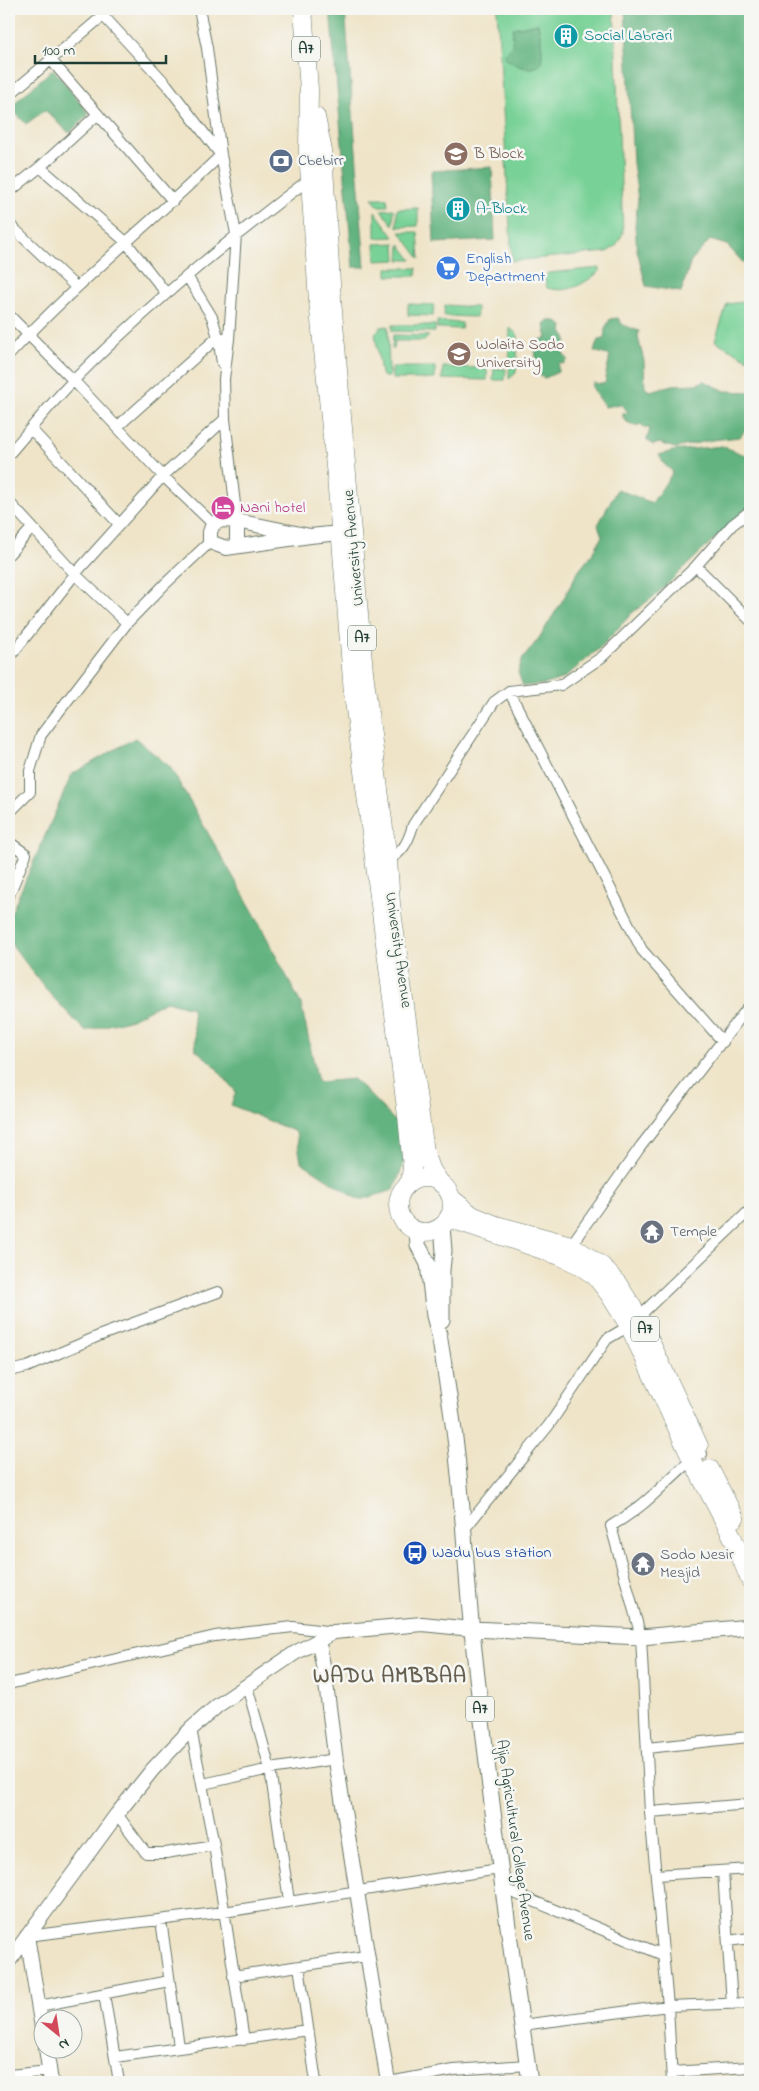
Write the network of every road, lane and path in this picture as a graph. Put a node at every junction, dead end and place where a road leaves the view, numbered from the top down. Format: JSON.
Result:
{"nodes":[{"id":1,"x":199,"y":9,"type":"edge"},
{"id":2,"x":303,"y":9,"type":"edge"},
{"id":3,"x":103,"y":11,"type":"edge"},
{"id":4,"x":50,"y":60,"type":"junction"},
{"id":5,"x":309,"y":90,"type":"junction"},
{"id":6,"x":9,"y":95,"type":"edge"},
{"id":7,"x":97,"y":115,"type":"junction"},
{"id":8,"x":221,"y":155,"type":"junction"},
{"id":9,"x":40,"y":167,"type":"junction"},
{"id":10,"x":311,"y":178,"type":"junction"},
{"id":11,"x":9,"y":192,"type":"edge"},
{"id":12,"x":173,"y":201,"type":"junction"},
{"id":13,"x":9,"y":224,"type":"edge"},
{"id":14,"x":236,"y":234,"type":"junction"},
{"id":15,"x":126,"y":242,"type":"junction"},
{"id":16,"x":187,"y":276,"type":"junction"},
{"id":17,"x":76,"y":287,"type":"junction"},
{"id":18,"x":166,"y":293,"type":"junction"},
{"id":19,"x":325,"y":300,"type":"junction"},
{"id":20,"x":9,"y":315,"type":"edge"},
{"id":21,"x":29,"y":334,"type":"junction"},
{"id":22,"x":224,"y":338,"type":"junction"},
{"id":23,"x":9,"y":355,"type":"edge"},
{"id":24,"x":73,"y":380,"type":"junction"},
{"id":25,"x":225,"y":419,"type":"junction"},
{"id":26,"x":117,"y":427,"type":"junction"},
{"id":27,"x":31,"y":429,"type":"junction"},
{"id":28,"x":9,"y":454,"type":"edge"},
{"id":29,"x":163,"y":476,"type":"junction"},
{"id":30,"x":9,"y":502,"type":"edge"},
{"id":31,"x":750,"y":511,"type":"edge"},
{"id":32,"x":236,"y":521,"type":"junction"},
{"id":33,"x":119,"y":524,"type":"junction"},
{"id":34,"x":213,"y":524,"type":"junction"},
{"id":35,"x":32,"y":528,"type":"junction"},
{"id":36,"x":340,"y":533,"type":"junction"},
{"id":37,"x":310,"y":536,"type":"junction"},
{"id":38,"x":210,"y":542,"type":"junction"},
{"id":39,"x":237,"y":546,"type":"junction"},
{"id":40,"x":9,"y":554,"type":"edge"},
{"id":41,"x":696,"y":566,"type":"junction"},
{"id":42,"x":75,"y":574,"type":"junction"},
{"id":43,"x":750,"y":620,"type":"edge"},
{"id":44,"x":127,"y":623,"type":"junction"},
{"id":45,"x":9,"y":658,"type":"edge"},
{"id":46,"x":509,"y":691,"type":"junction"},
{"id":47,"x":9,"y":813,"type":"edge"},
{"id":48,"x":9,"y":842,"type":"edge"},
{"id":49,"x":381,"y":861,"type":"junction"},
{"id":50,"x":9,"y":895,"type":"edge"},
{"id":51,"x":750,"y":1005,"type":"edge"},
{"id":52,"x":723,"y":1042,"type":"junction"},
{"id":53,"x":439,"y":1181,"type":"junction"},
{"id":54,"x":410,"y":1182,"type":"junction"},
{"id":55,"x":451,"y":1198,"type":"junction"},
{"id":56,"x":750,"y":1210,"type":"edge"},
{"id":57,"x":445,"y":1222,"type":"junction"},
{"id":58,"x":417,"y":1231,"type":"junction"},
{"id":59,"x":571,"y":1245,"type":"junction"},
{"id":60,"x":218,"y":1292,"type":"dead end"},
{"id":61,"x":634,"y":1321,"type":"junction"},
{"id":62,"x":440,"y":1334,"type":"junction"},
{"id":63,"x":9,"y":1371,"type":"edge"},
{"id":64,"x":697,"y":1457,"type":"junction"},
{"id":65,"x":463,"y":1531,"type":"junction"},
{"id":66,"x":750,"y":1549,"type":"edge"},
{"id":67,"x":750,"y":1580,"type":"edge"},
{"id":68,"x":750,"y":1627,"type":"edge"},
{"id":69,"x":472,"y":1629,"type":"junction"},
{"id":70,"x":334,"y":1632,"type":"junction"},
{"id":71,"x":641,"y":1637,"type":"junction"},
{"id":72,"x":318,"y":1640,"type":"junction"},
{"id":73,"x":9,"y":1684,"type":"edge"},
{"id":74,"x":248,"y":1686,"type":"junction"},
{"id":75,"x":191,"y":1729,"type":"junction"},
{"id":76,"x":748,"y":1737,"type":"dead end"},
{"id":77,"x":647,"y":1748,"type":"junction"},
{"id":78,"x":336,"y":1759,"type":"junction"},
{"id":79,"x":270,"y":1769,"type":"junction"},
{"id":80,"x":203,"y":1784,"type":"junction"},
{"id":81,"x":750,"y":1804,"type":"edge"},
{"id":82,"x":650,"y":1812,"type":"junction"},
{"id":83,"x":117,"y":1814,"type":"junction"},
{"id":84,"x":214,"y":1845,"type":"junction"},
{"id":85,"x":499,"y":1869,"type":"junction"},
{"id":86,"x":750,"y":1870,"type":"edge"},
{"id":87,"x":722,"y":1872,"type":"junction"},
{"id":88,"x":656,"y":1875,"type":"junction"},
{"id":89,"x":502,"y":1888,"type":"junction"},
{"id":90,"x":357,"y":1891,"type":"junction"},
{"id":91,"x":289,"y":1901,"type":"junction"},
{"id":92,"x":224,"y":1912,"type":"junction"},
{"id":93,"x":161,"y":1920,"type":"junction"},
{"id":94,"x":27,"y":1936,"type":"junction"},
{"id":95,"x":750,"y":1938,"type":"edge"},
{"id":96,"x":728,"y":1941,"type":"junction"},
{"id":97,"x":663,"y":1955,"type":"junction"},
{"id":98,"x":366,"y":1956,"type":"junction"},
{"id":99,"x":9,"y":1961,"type":"edge"},
{"id":100,"x":299,"y":1966,"type":"junction"},
{"id":101,"x":233,"y":1976,"type":"junction"},
{"id":102,"x":169,"y":1981,"type":"junction"},
{"id":103,"x":104,"y":1994,"type":"junction"},
{"id":104,"x":750,"y":2003,"type":"edge"},
{"id":105,"x":732,"y":2004,"type":"junction"},
{"id":106,"x":39,"y":2006,"type":"joint"},
{"id":107,"x":668,"y":2006,"type":"junction"},
{"id":108,"x":522,"y":2025,"type":"junction"},
{"id":109,"x":308,"y":2030,"type":"junction"},
{"id":110,"x":244,"y":2040,"type":"junction"},
{"id":111,"x":178,"y":2047,"type":"junction"},
{"id":112,"x":115,"y":2057,"type":"junction"},
{"id":113,"x":47,"y":2058,"type":"edge"},
{"id":114,"x":528,"y":2065,"type":"junction"},
{"id":115,"x":750,"y":2067,"type":"edge"},
{"id":116,"x":9,"y":2075,"type":"edge"},
{"id":117,"x":50,"y":2076,"type":"edge"},
{"id":118,"x":672,"y":2077,"type":"edge"},
{"id":119,"x":119,"y":2082,"type":"edge"},
{"id":120,"x":316,"y":2082,"type":"edge"},
{"id":121,"x":389,"y":2082,"type":"edge"},
{"id":122,"x":530,"y":2082,"type":"edge"}],
"edges":[{"from":1,"to":8,"type":"street"},
{"from":2,"to":5,"type":"highway","name":"University Avenue","number":"A7"},
{"from":3,"to":4,"type":"street"},
{"from":3,"to":8,"type":"street"},
{"from":4,"to":6,"type":"street"},
{"from":4,"to":7,"type":"street"},
{"from":5,"to":10,"type":"highway","name":"University Avenue","number":"A7"},
{"from":5,"to":19,"type":"highway","name":"University Avenue","number":"A7"},
{"from":7,"to":9,"type":"street"},
{"from":7,"to":12,"type":"street"},
{"from":8,"to":12,"type":"street"},
{"from":8,"to":14,"type":"street"},
{"from":9,"to":11,"type":"street"},
{"from":9,"to":15,"type":"street"},
{"from":10,"to":14,"type":"street"},
{"from":10,"to":19,"type":"highway","name":"University Avenue","number":"A7"},
{"from":12,"to":15,"type":"street"},
{"from":13,"to":17,"type":"street"},
{"from":14,"to":16,"type":"street"},
{"from":14,"to":22,"type":"street"},
{"from":15,"to":17,"type":"street"},
{"from":15,"to":18,"type":"street"},
{"from":16,"to":18,"type":"street"},
{"from":16,"to":22,"type":"street"},
{"from":17,"to":21,"type":"street"},
{"from":18,"to":24,"type":"street"},
{"from":19,"to":36,"type":"highway","name":"University Avenue","number":"A7"},
{"from":19,"to":49,"type":"highway","name":"University Avenue","number":"A7"},
{"from":20,"to":21,"type":"street"},
{"from":21,"to":23,"type":"street"},
{"from":21,"to":24,"type":"street"},
{"from":22,"to":25,"type":"street"},
{"from":22,"to":26,"type":"street"},
{"from":24,"to":26,"type":"street"},
{"from":24,"to":27,"type":"street"},
{"from":25,"to":29,"type":"street"},
{"from":25,"to":32,"type":"street"},
{"from":26,"to":29,"type":"street"},
{"from":27,"to":28,"type":"street"},
{"from":27,"to":33,"type":"street"},
{"from":29,"to":33,"type":"street"},
{"from":29,"to":34,"type":"street"},
{"from":30,"to":35,"type":"street"},
{"from":31,"to":41,"type":"street"},
{"from":32,"to":34,"type":"main road"},
{"from":32,"to":37,"type":"main road"},
{"from":32,"to":39,"type":"main road"},
{"from":33,"to":42,"type":"street"},
{"from":34,"to":38,"type":"main road"},
{"from":35,"to":40,"type":"street"},
{"from":35,"to":42,"type":"street"},
{"from":36,"to":37,"type":"main road"},
{"from":36,"to":49,"type":"highway","name":"University Avenue","number":"A7"},
{"from":37,"to":39,"type":"main road"},
{"from":38,"to":39,"type":"main road"},
{"from":38,"to":44,"type":"street"},
{"from":41,"to":43,"type":"street"},
{"from":41,"to":46,"type":"street"},
{"from":42,"to":44,"type":"street"},
{"from":42,"to":45,"type":"street"},
{"from":44,"to":47,"type":"street"},
{"from":46,"to":49,"type":"street"},
{"from":46,"to":52,"type":"street"},
{"from":48,"to":50,"type":"street"},
{"from":49,"to":53,"type":"highway","name":"University Avenue","number":"A7"},
{"from":49,"to":54,"type":"highway","name":"University Avenue","number":"A7"},
{"from":51,"to":52,"type":"street"},
{"from":52,"to":59,"type":"street"},
{"from":53,"to":54,"type":"highway"},
{"from":53,"to":55,"type":"highway","number":"A7"},
{"from":54,"to":58,"type":"highway","number":"A7"},
{"from":55,"to":57,"type":"highway","number":"A7"},
{"from":55,"to":59,"type":"highway","number":"A7"},
{"from":56,"to":61,"type":"street"},
{"from":57,"to":58,"type":"highway"},
{"from":57,"to":61,"type":"highway","number":"A7"},
{"from":57,"to":62,"type":"main road","number":"A7"},
{"from":58,"to":62,"type":"main road","number":"A7"},
{"from":59,"to":61,"type":"highway","number":"A7"},
{"from":60,"to":63,"type":"street"},
{"from":61,"to":64,"type":"highway","number":"A7"},
{"from":61,"to":65,"type":"street"},
{"from":62,"to":65,"type":"main road","name":"Ajip Agricultural College Avenue","number":"A7"},
{"from":64,"to":66,"type":"highway","number":"A7"},
{"from":64,"to":67,"type":"highway","number":"A7"},
{"from":64,"to":71,"type":"street"},
{"from":65,"to":69,"type":"main road","name":"Ajip Agricultural College Avenue","number":"A7"},
{"from":68,"to":71,"type":"main road"},
{"from":69,"to":70,"type":"main road"},
{"from":69,"to":71,"type":"main road"},
{"from":69,"to":85,"type":"main road","name":"Ajip Agricultural College Avenue","number":"A7"},
{"from":70,"to":72,"type":"main road"},
{"from":70,"to":73,"type":"street"},
{"from":71,"to":77,"type":"street"},
{"from":72,"to":74,"type":"main road"},
{"from":72,"to":78,"type":"main road"},
{"from":74,"to":75,"type":"main road"},
{"from":74,"to":79,"type":"street"},
{"from":75,"to":80,"type":"street"},
{"from":75,"to":83,"type":"main road"},
{"from":76,"to":77,"type":"street"},
{"from":77,"to":82,"type":"street"},
{"from":78,"to":79,"type":"street"},
{"from":78,"to":90,"type":"main road"},
{"from":79,"to":80,"type":"street"},
{"from":79,"to":91,"type":"street"},
{"from":80,"to":84,"type":"street"},
{"from":81,"to":82,"type":"street"},
{"from":82,"to":88,"type":"street"},
{"from":83,"to":84,"type":"street"},
{"from":83,"to":94,"type":"main road"},
{"from":84,"to":92,"type":"street"},
{"from":85,"to":89,"type":"main road","name":"Ajip Agricultural College Avenue","number":"A7"},
{"from":85,"to":90,"type":"street"},
{"from":86,"to":87,"type":"street"},
{"from":87,"to":88,"type":"street"},
{"from":87,"to":96,"type":"street"},
{"from":88,"to":97,"type":"street"},
{"from":89,"to":97,"type":"street"},
{"from":89,"to":108,"type":"main road","name":"Ajip Agricultural College Avenue","number":"A7"},
{"from":90,"to":91,"type":"street"},
{"from":90,"to":98,"type":"main road"},
{"from":91,"to":92,"type":"street"},
{"from":92,"to":93,"type":"street"},
{"from":92,"to":101,"type":"street"},
{"from":93,"to":94,"type":"street"},
{"from":93,"to":102,"type":"street"},
{"from":94,"to":99,"type":"main road"},
{"from":94,"to":106,"type":"main road"},
{"from":95,"to":96,"type":"street"},
{"from":96,"to":105,"type":"street"},
{"from":97,"to":107,"type":"street"},
{"from":98,"to":100,"type":"street"},
{"from":98,"to":121,"type":"main road"},
{"from":100,"to":101,"type":"street"},
{"from":100,"to":109,"type":"street"},
{"from":101,"to":110,"type":"street"},
{"from":102,"to":103,"type":"street"},
{"from":102,"to":111,"type":"street"},
{"from":103,"to":106,"type":"street"},
{"from":103,"to":112,"type":"street"},
{"from":104,"to":105,"type":"street"},
{"from":105,"to":107,"type":"street"},
{"from":107,"to":108,"type":"street"},
{"from":107,"to":118,"type":"street"},
{"from":108,"to":114,"type":"main road","name":"Ajip Agricultural College Avenue","number":"A7"},
{"from":109,"to":110,"type":"street"},
{"from":109,"to":120,"type":"street"},
{"from":110,"to":111,"type":"street"},
{"from":111,"to":112,"type":"street"},
{"from":112,"to":119,"type":"street"},
{"from":113,"to":117,"type":"main road"},
{"from":114,"to":121,"type":"street"},
{"from":114,"to":122,"type":"main road","name":"Ajip Agricultural College Avenue","number":"A7"},
{"from":115,"to":118,"type":"street"},
{"from":116,"to":117,"type":"street"}]}
